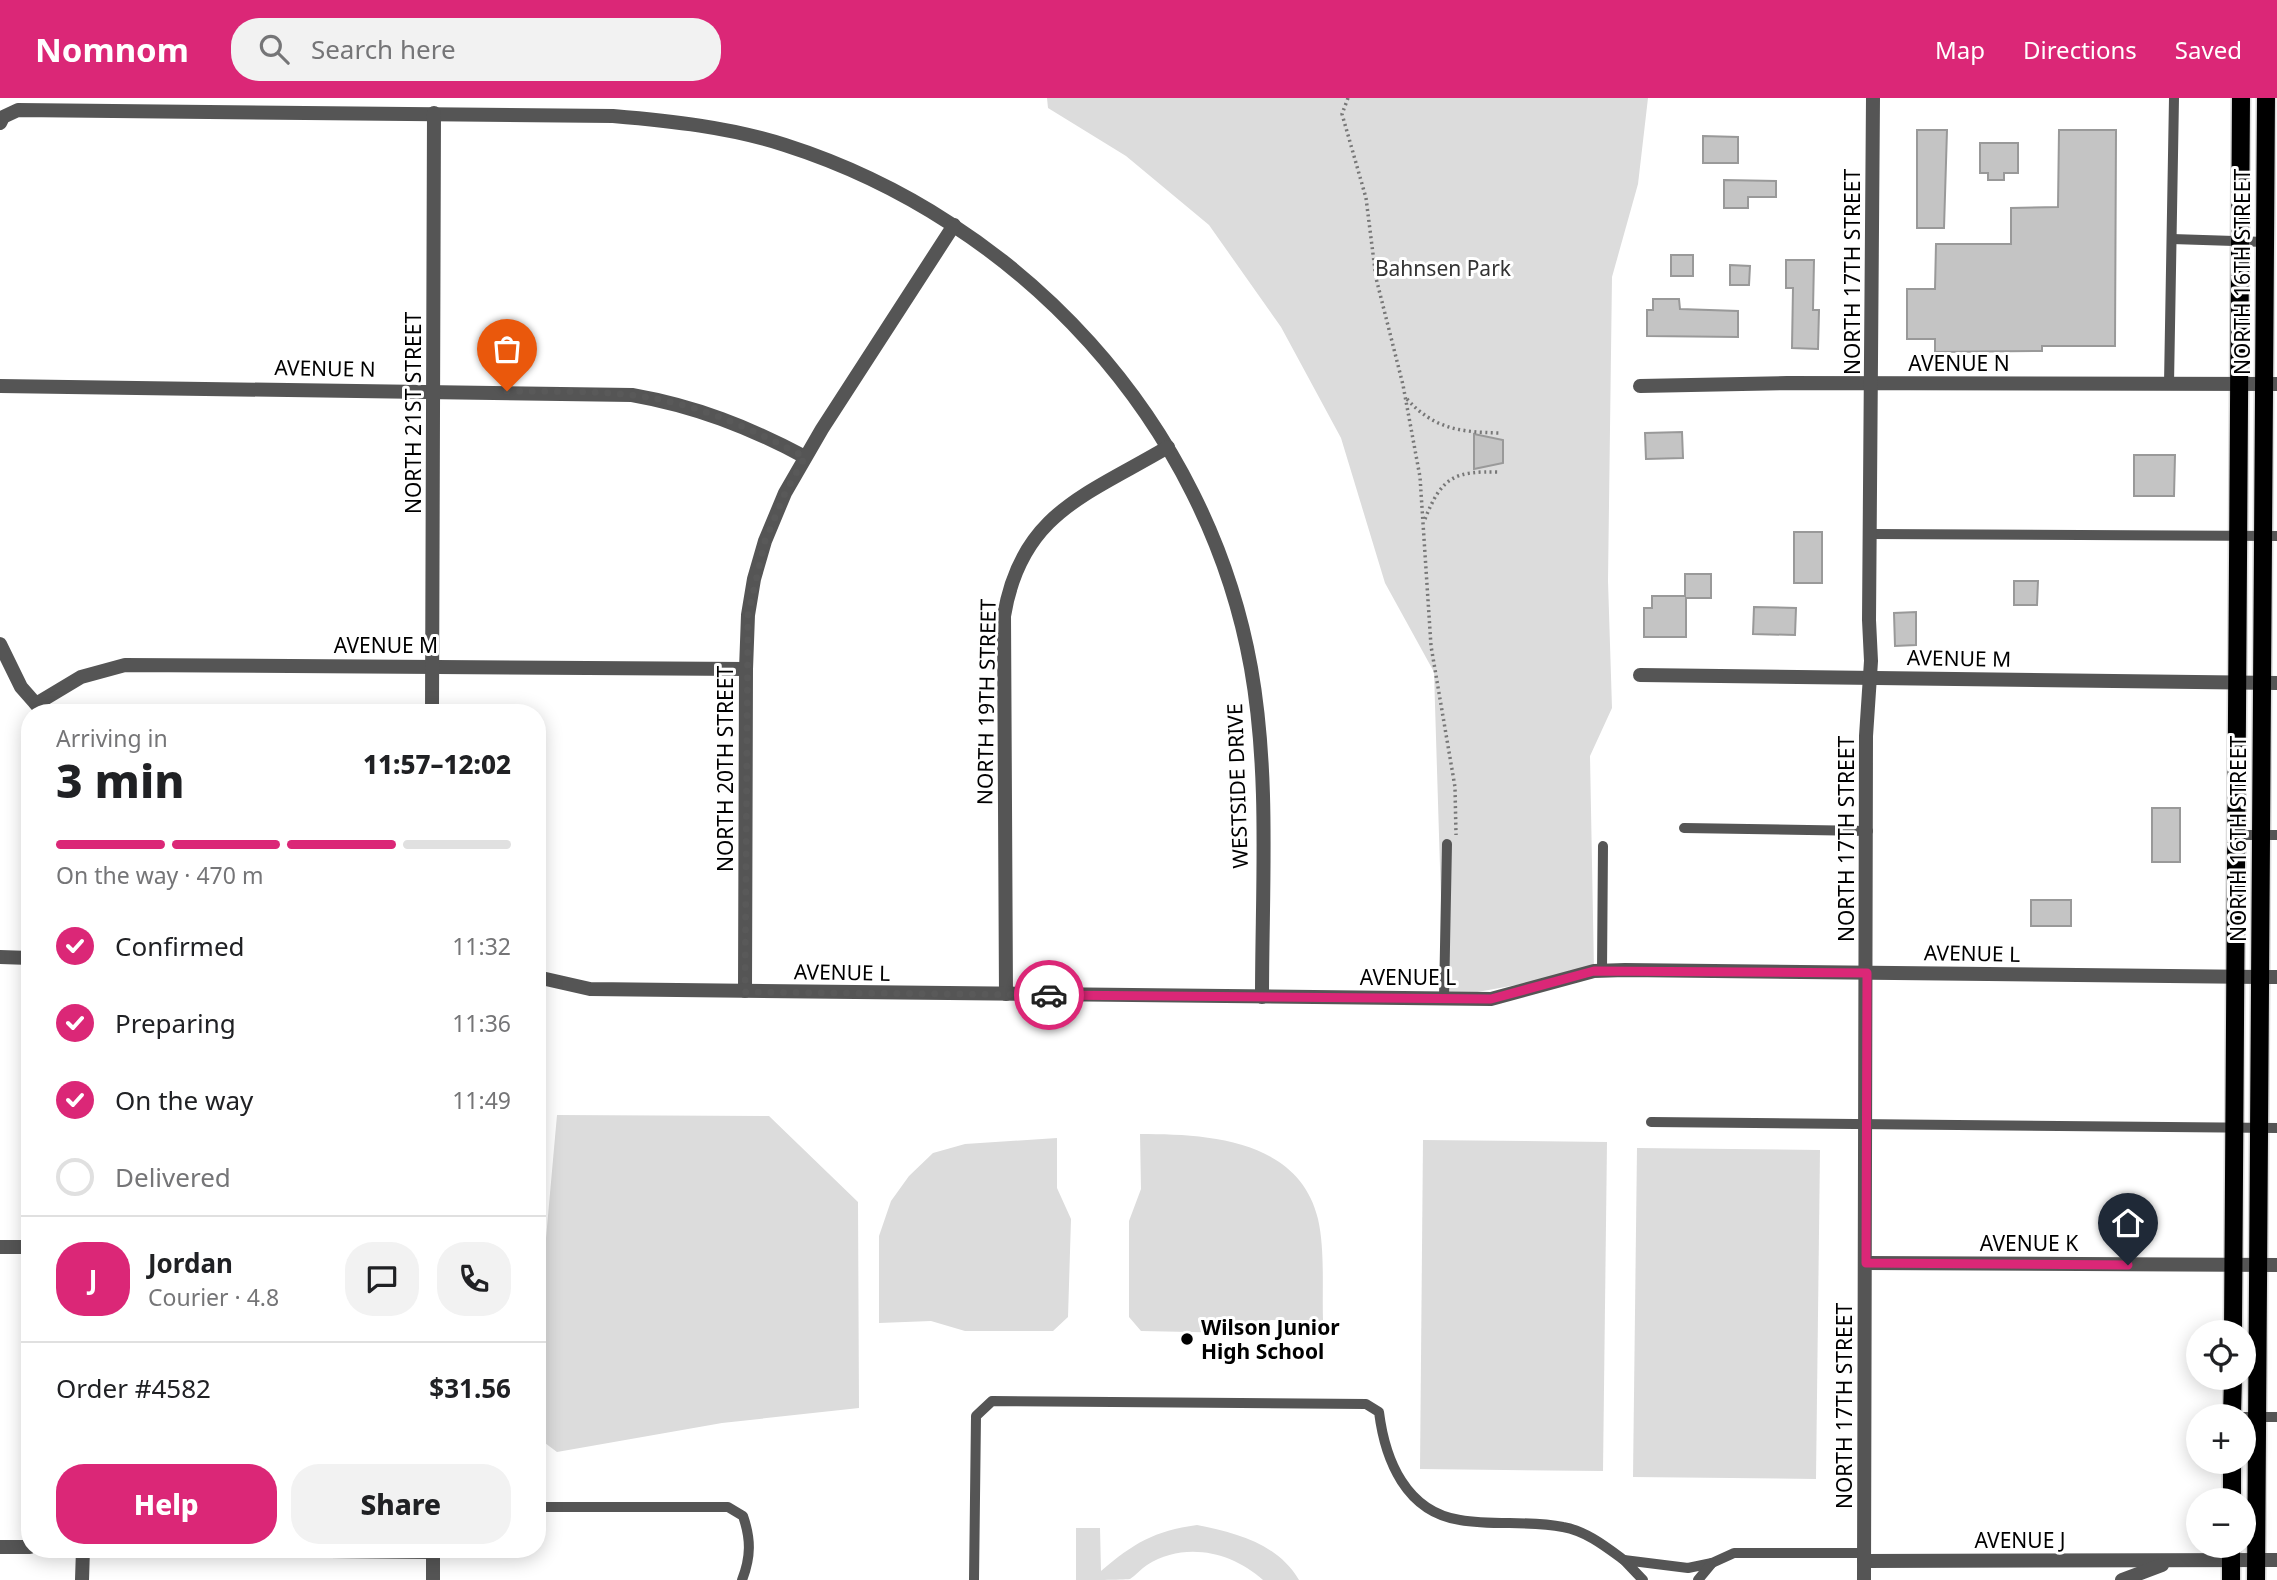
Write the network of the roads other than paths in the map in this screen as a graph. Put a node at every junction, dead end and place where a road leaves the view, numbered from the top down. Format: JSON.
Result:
{"nodes":[{"id":1,"x":1873,"y":98,"type":"edge"},
{"id":2,"x":2174,"y":98,"type":"edge"},
{"id":3,"x":2241,"y":98,"type":"edge"},
{"id":4,"x":2266,"y":98,"type":"edge"},
{"id":5,"x":434,"y":113,"type":"junction"},
{"id":6,"x":2,"y":120,"type":"edge"},
{"id":7,"x":954,"y":225,"type":"junction"},
{"id":8,"x":2172,"y":239,"type":"junction"},
{"id":9,"x":2240,"y":242,"type":"junction"},
{"id":10,"x":2265,"y":242,"type":"junction"},
{"id":11,"x":1872,"y":384,"type":"junction"},
{"id":12,"x":2169,"y":384,"type":"junction"},
{"id":13,"x":2239,"y":384,"type":"junction"},
{"id":14,"x":2270,"y":384,"type":"edge"},
{"id":15,"x":0,"y":386,"type":"edge"},
{"id":16,"x":1640,"y":386,"type":"dead end"},
{"id":17,"x":434,"y":390,"type":"junction"},
{"id":18,"x":1168,"y":447,"type":"junction"},
{"id":19,"x":805,"y":457,"type":"junction"},
{"id":20,"x":1870,"y":534,"type":"junction"},
{"id":21,"x":2238,"y":534,"type":"junction"},
{"id":22,"x":2270,"y":536,"type":"edge"},
{"id":23,"x":0,"y":644,"type":"edge"},
{"id":24,"x":431,"y":666,"type":"junction"},
{"id":25,"x":746,"y":669,"type":"junction"},
{"id":26,"x":1640,"y":675,"type":"dead end"},
{"id":27,"x":1870,"y":677,"type":"junction"},
{"id":28,"x":2237,"y":682,"type":"junction"},
{"id":29,"x":2269,"y":683,"type":"edge"},
{"id":30,"x":37,"y":704,"type":"edge"},
{"id":31,"x":45,"y":704,"type":"edge"},
{"id":32,"x":432,"y":704,"type":"edge"},
{"id":33,"x":1684,"y":828,"type":"dead end"},
{"id":34,"x":1868,"y":831,"type":"junction"},
{"id":35,"x":2236,"y":835,"type":"junction"},
{"id":36,"x":2269,"y":835,"type":"edge"},
{"id":37,"x":1452,"y":844,"type":"road end"},
{"id":38,"x":1603,"y":846,"type":"dead end"},
{"id":39,"x":0,"y":957,"type":"edge"},
{"id":40,"x":21,"y":958,"type":"edge"},
{"id":41,"x":1602,"y":971,"type":"junction"},
{"id":42,"x":1867,"y":973,"type":"junction"},
{"id":43,"x":2235,"y":977,"type":"junction"},
{"id":44,"x":2269,"y":977,"type":"edge"},
{"id":45,"x":546,"y":979,"type":"edge"},
{"id":46,"x":745,"y":992,"type":"junction"},
{"id":47,"x":1006,"y":994,"type":"junction"},
{"id":48,"x":1262,"y":997,"type":"junction"},
{"id":49,"x":1444,"y":998,"type":"junction"},
{"id":50,"x":1651,"y":1122,"type":"dead end"},
{"id":51,"x":1866,"y":1124,"type":"junction"},
{"id":52,"x":2234,"y":1128,"type":"junction"},
{"id":53,"x":2268,"y":1128,"type":"edge"},
{"id":54,"x":0,"y":1247,"type":"edge"},
{"id":55,"x":21,"y":1247,"type":"edge"},
{"id":56,"x":1866,"y":1263,"type":"junction"},
{"id":57,"x":2233,"y":1265,"type":"junction"},
{"id":58,"x":2258,"y":1265,"type":"junction"},
{"id":59,"x":2277,"y":1265,"type":"edge"},
{"id":60,"x":2233,"y":1320,"type":"edge"},
{"id":61,"x":2251,"y":1404,"type":"edge"},
{"id":62,"x":2256,"y":1417,"type":"edge"},
{"id":63,"x":2277,"y":1417,"type":"edge"},
{"id":64,"x":2252,"y":1474,"type":"edge"},
{"id":65,"x":546,"y":1507,"type":"edge"},
{"id":66,"x":0,"y":1547,"type":"edge"},
{"id":67,"x":21,"y":1547,"type":"edge"},
{"id":68,"x":1864,"y":1557,"type":"junction"},
{"id":69,"x":83,"y":1558,"type":"edge"},
{"id":70,"x":433,"y":1558,"type":"edge"},
{"id":71,"x":2197,"y":1558,"type":"edge"},
{"id":72,"x":2231,"y":1558,"type":"edge"},
{"id":73,"x":2247,"y":1558,"type":"edge"},
{"id":74,"x":1624,"y":1560,"type":"junction"},
{"id":75,"x":2277,"y":1560,"type":"edge"},
{"id":76,"x":2176,"y":1561,"type":"junction"},
{"id":77,"x":2256,"y":1561,"type":"junction"},
{"id":78,"x":1712,"y":1563,"type":"junction"},
{"id":79,"x":82,"y":1580,"type":"edge"},
{"id":80,"x":433,"y":1580,"type":"edge"},
{"id":81,"x":742,"y":1580,"type":"edge"},
{"id":82,"x":974,"y":1580,"type":"edge"},
{"id":83,"x":1643,"y":1580,"type":"edge"},
{"id":84,"x":1698,"y":1580,"type":"edge"},
{"id":85,"x":1864,"y":1580,"type":"edge"},
{"id":86,"x":2122,"y":1580,"type":"edge"},
{"id":87,"x":2231,"y":1580,"type":"edge"},
{"id":88,"x":2256,"y":1580,"type":"edge"}],
"edges":[{"from":1,"to":11,"type":"street","name":"NORTH 17TH STREET"},
{"from":2,"to":8,"type":"lane"},
{"from":3,"to":9,"type":"main road","name":"NORTH 16TH STREET"},
{"from":4,"to":10,"type":"main road","name":"NORTH 16TH STREET"},
{"from":5,"to":6,"type":"street","name":"WESTSIDE DRIVE"},
{"from":5,"to":7,"type":"street","name":"WESTSIDE DRIVE"},
{"from":5,"to":17,"type":"street","name":"NORTH 21ST STREET"},
{"from":7,"to":18,"type":"street","name":"WESTSIDE DRIVE"},
{"from":7,"to":19,"type":"street","name":"NORTH 20TH STREET"},
{"from":8,"to":9,"type":"lane"},
{"from":8,"to":12,"type":"lane"},
{"from":9,"to":10,"type":"lane"},
{"from":9,"to":13,"type":"main road","name":"NORTH 16TH STREET"},
{"from":10,"to":14,"type":"main road","name":"NORTH 16TH STREET"},
{"from":11,"to":12,"type":"street","name":"AVENUE N"},
{"from":11,"to":16,"type":"street","name":"AVENUE N"},
{"from":11,"to":20,"type":"street","name":"NORTH 17TH STREET"},
{"from":12,"to":13,"type":"street","name":"AVENUE N"},
{"from":13,"to":14,"type":"street","name":"AVENUE N"},
{"from":13,"to":21,"type":"main road","name":"NORTH 16TH STREET"},
{"from":14,"to":22,"type":"main road","name":"NORTH 16TH STREET"},
{"from":15,"to":17,"type":"street","name":"AVENUE N"},
{"from":17,"to":19,"type":"street","name":"AVENUE N"},
{"from":17,"to":24,"type":"street","name":"NORTH 21ST STREET"},
{"from":18,"to":47,"type":"street","name":"NORTH 19TH STREET"},
{"from":18,"to":48,"type":"street","name":"WESTSIDE DRIVE"},
{"from":19,"to":25,"type":"street","name":"NORTH 20TH STREET"},
{"from":20,"to":21,"type":"lane"},
{"from":20,"to":27,"type":"street","name":"NORTH 17TH STREET"},
{"from":21,"to":22,"type":"lane"},
{"from":21,"to":28,"type":"main road","name":"NORTH 16TH STREET"},
{"from":22,"to":29,"type":"main road","name":"NORTH 16TH STREET"},
{"from":23,"to":30,"type":"street"},
{"from":24,"to":25,"type":"street","name":"AVENUE M"},
{"from":24,"to":31,"type":"street","name":"AVENUE M"},
{"from":24,"to":32,"type":"street","name":"NORTH 21ST STREET"},
{"from":25,"to":46,"type":"street","name":"NORTH 20TH STREET"},
{"from":26,"to":27,"type":"street","name":"AVENUE M"},
{"from":27,"to":28,"type":"street","name":"AVENUE M"},
{"from":27,"to":34,"type":"street","name":"NORTH 17TH STREET"},
{"from":28,"to":29,"type":"street","name":"AVENUE M"},
{"from":28,"to":35,"type":"main road","name":"NORTH 16TH STREET"},
{"from":29,"to":36,"type":"main road","name":"NORTH 16TH STREET"},
{"from":33,"to":34,"type":"lane"},
{"from":34,"to":42,"type":"street","name":"NORTH 17TH STREET"},
{"from":35,"to":36,"type":"lane"},
{"from":35,"to":43,"type":"main road","name":"NORTH 16TH STREET"},
{"from":36,"to":44,"type":"main road","name":"NORTH 16TH STREET"},
{"from":37,"to":49,"type":"lane"},
{"from":38,"to":41,"type":"lane"},
{"from":39,"to":40,"type":"street"},
{"from":41,"to":42,"type":"street","name":"AVENUE L"},
{"from":41,"to":49,"type":"street","name":"AVENUE L"},
{"from":42,"to":43,"type":"street","name":"AVENUE L"},
{"from":42,"to":51,"type":"street","name":"NORTH 17TH STREET"},
{"from":43,"to":44,"type":"street","name":"AVENUE L"},
{"from":43,"to":52,"type":"main road","name":"NORTH 16TH STREET"},
{"from":44,"to":53,"type":"main road","name":"NORTH 16TH STREET"},
{"from":45,"to":46,"type":"street","name":"AVENUE L"},
{"from":46,"to":47,"type":"street","name":"AVENUE L"},
{"from":47,"to":48,"type":"street","name":"AVENUE L"},
{"from":48,"to":49,"type":"street","name":"AVENUE L"},
{"from":50,"to":51,"type":"lane"},
{"from":51,"to":52,"type":"lane"},
{"from":51,"to":56,"type":"street","name":"NORTH 17TH STREET"},
{"from":52,"to":53,"type":"lane"},
{"from":52,"to":57,"type":"main road","name":"NORTH 16TH STREET"},
{"from":53,"to":58,"type":"main road","name":"NORTH 16TH STREET"},
{"from":54,"to":55,"type":"street"},
{"from":56,"to":57,"type":"street","name":"AVENUE K"},
{"from":56,"to":68,"type":"street","name":"NORTH 17TH STREET"},
{"from":57,"to":58,"type":"street","name":"AVENUE K"},
{"from":57,"to":60,"type":"main road","name":"NORTH 16TH STREET"},
{"from":58,"to":59,"type":"street","name":"AVENUE K"},
{"from":58,"to":61,"type":"main road","name":"NORTH 16TH STREET"},
{"from":62,"to":63,"type":"lane"},
{"from":64,"to":77,"type":"main road","name":"NORTH 16TH STREET"},
{"from":65,"to":81,"type":"lane"},
{"from":66,"to":67,"type":"street"},
{"from":68,"to":76,"type":"street","name":"AVENUE J"},
{"from":68,"to":78,"type":"lane"},
{"from":68,"to":85,"type":"street","name":"NORTH 17TH STREET"},
{"from":69,"to":79,"type":"street"},
{"from":70,"to":80,"type":"street"},
{"from":71,"to":76,"type":"street","name":"AVENUE J"},
{"from":72,"to":87,"type":"main road"},
{"from":73,"to":77,"type":"street","name":"AVENUE J"},
{"from":74,"to":78,"type":"lane"},
{"from":74,"to":82,"type":"lane"},
{"from":74,"to":83,"type":"lane"},
{"from":75,"to":77,"type":"street","name":"AVENUE J"},
{"from":76,"to":86,"type":"street","name":"AVENUE J"},
{"from":77,"to":88,"type":"main road","name":"NORTH 16TH STREET"},
{"from":78,"to":84,"type":"lane"}]}
